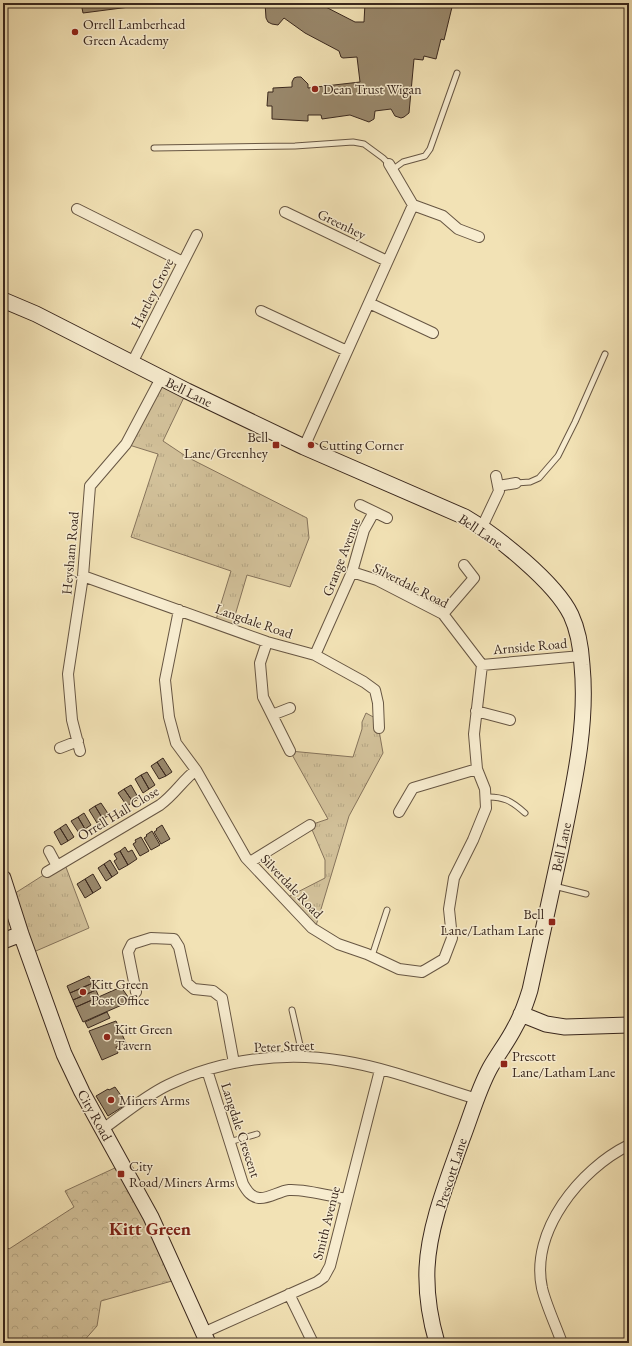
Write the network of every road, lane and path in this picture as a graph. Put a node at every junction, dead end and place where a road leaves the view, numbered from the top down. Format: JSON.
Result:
{"nodes":[{"id":1,"x":457,"y":73,"type":"dead end"},
{"id":2,"x":154,"y":148,"type":"dead end"},
{"id":3,"x":391,"y":167,"type":"junction"},
{"id":4,"x":413,"y":206,"type":"junction"},
{"id":5,"x":77,"y":209,"type":"dead end"},
{"id":6,"x":284,"y":212,"type":"dead end"},
{"id":7,"x":197,"y":235,"type":"dead end"},
{"id":8,"x":479,"y":237,"type":"dead end"},
{"id":9,"x":183,"y":262,"type":"junction"},
{"id":10,"x":387,"y":262,"type":"junction"},
{"id":11,"x":3,"y":300,"type":"edge"},
{"id":12,"x":369,"y":302,"type":"junction"},
{"id":13,"x":261,"y":311,"type":"dead end"},
{"id":14,"x":433,"y":333,"type":"dead end"},
{"id":15,"x":347,"y":352,"type":"junction"},
{"id":16,"x":605,"y":354,"type":"dead end"},
{"id":17,"x":132,"y":363,"type":"junction"},
{"id":18,"x":160,"y":378,"type":"junction"},
{"id":19,"x":304,"y":447,"type":"junction"},
{"id":20,"x":516,"y":483,"type":"joint"},
{"id":21,"x":360,"y":505,"type":"dead end"},
{"id":22,"x":374,"y":512,"type":"junction"},
{"id":23,"x":387,"y":518,"type":"dead end"},
{"id":24,"x":482,"y":527,"type":"junction"},
{"id":25,"x":464,"y":565,"type":"dead end"},
{"id":26,"x":352,"y":572,"type":"junction"},
{"id":27,"x":84,"y":576,"type":"junction"},
{"id":28,"x":179,"y":610,"type":"junction"},
{"id":29,"x":443,"y":614,"type":"junction"},
{"id":30,"x":267,"y":642,"type":"junction"},
{"id":31,"x":315,"y":655,"type":"junction"},
{"id":32,"x":581,"y":656,"type":"junction"},
{"id":33,"x":482,"y":665,"type":"junction"},
{"id":34,"x":290,"y":708,"type":"dead end"},
{"id":35,"x":476,"y":711,"type":"junction"},
{"id":36,"x":272,"y":715,"type":"junction"},
{"id":37,"x":510,"y":720,"type":"dead end"},
{"id":38,"x":379,"y":728,"type":"dead end"},
{"id":39,"x":60,"y":748,"type":"dead end"},
{"id":40,"x":290,"y":751,"type":"dead end"},
{"id":41,"x":477,"y":769,"type":"junction"},
{"id":42,"x":196,"y":770,"type":"junction"},
{"id":43,"x":485,"y":797,"type":"junction"},
{"id":44,"x":399,"y":812,"type":"dead end"},
{"id":45,"x":525,"y":813,"type":"dead end"},
{"id":46,"x":310,"y":824,"type":"dead end"},
{"id":47,"x":49,"y":851,"type":"dead end"},
{"id":48,"x":250,"y":862,"type":"junction"},
{"id":49,"x":57,"y":866,"type":"junction"},
{"id":50,"x":47,"y":872,"type":"dead end"},
{"id":51,"x":3,"y":878,"type":"edge"},
{"id":52,"x":553,"y":886,"type":"junction"},
{"id":53,"x":586,"y":894,"type":"dead end"},
{"id":54,"x":387,"y":910,"type":"dead end"},
{"id":55,"x":21,"y":934,"type":"junction"},
{"id":56,"x":3,"y":941,"type":"edge"},
{"id":57,"x":372,"y":956,"type":"junction"},
{"id":58,"x":136,"y":992,"type":"dead end"},
{"id":59,"x":292,"y":1010,"type":"dead end"},
{"id":60,"x":522,"y":1014,"type":"junction"},
{"id":61,"x":629,"y":1025,"type":"edge"},
{"id":62,"x":303,"y":1058,"type":"junction"},
{"id":63,"x":234,"y":1063,"type":"junction"},
{"id":64,"x":207,"y":1070,"type":"junction"},
{"id":65,"x":380,"y":1070,"type":"junction"},
{"id":66,"x":477,"y":1099,"type":"junction"},
{"id":67,"x":103,"y":1128,"type":"junction"},
{"id":68,"x":256,"y":1134,"type":"dead end"},
{"id":69,"x":229,"y":1142,"type":"junction"},
{"id":70,"x":629,"y":1145,"type":"edge"},
{"id":71,"x":347,"y":1200,"type":"junction"},
{"id":72,"x":289,"y":1294,"type":"junction"},
{"id":73,"x":205,"y":1338,"type":"edge"},
{"id":74,"x":313,"y":1343,"type":"edge"},
{"id":75,"x":437,"y":1343,"type":"edge"},
{"id":76,"x":562,"y":1343,"type":"edge"}],
"edges":[{"from":1,"to":3,"type":"lane"},
{"from":2,"to":3,"type":"lane"},
{"from":3,"to":4,"type":"street"},
{"from":4,"to":8,"type":"street"},
{"from":4,"to":10,"type":"street"},
{"from":5,"to":9,"type":"street"},
{"from":6,"to":10,"type":"street","name":"Greenhey"},
{"from":7,"to":9,"type":"street","name":"Hartley Grove"},
{"from":9,"to":17,"type":"street","name":"Hartley Grove"},
{"from":10,"to":12,"type":"street"},
{"from":11,"to":17,"type":"street","name":"Bell Lane"},
{"from":12,"to":14,"type":"street"},
{"from":12,"to":15,"type":"street"},
{"from":13,"to":15,"type":"street"},
{"from":15,"to":19,"type":"street"},
{"from":16,"to":20,"type":"lane"},
{"from":17,"to":18,"type":"street","name":"Bell Lane"},
{"from":18,"to":19,"type":"street","name":"Bell Lane"},
{"from":18,"to":27,"type":"street","name":"Heysham Road"},
{"from":19,"to":24,"type":"street","name":"Bell Lane"},
{"from":20,"to":24,"type":"street"},
{"from":21,"to":22,"type":"street"},
{"from":22,"to":23,"type":"street"},
{"from":22,"to":26,"type":"street","name":"Grange Avenue"},
{"from":24,"to":32,"type":"street","name":"Bell Lane"},
{"from":25,"to":29,"type":"street"},
{"from":26,"to":29,"type":"street","name":"Silverdale Road"},
{"from":26,"to":31,"type":"street","name":"Grange Avenue"},
{"from":27,"to":28,"type":"street","name":"Langdale Road"},
{"from":27,"to":39,"type":"street","name":"Heysham Road"},
{"from":28,"to":30,"type":"street","name":"Langdale Road"},
{"from":28,"to":42,"type":"street","name":"Silverdale Road"},
{"from":29,"to":33,"type":"street","name":"Silverdale Road"},
{"from":30,"to":31,"type":"street","name":"Langdale Road"},
{"from":30,"to":36,"type":"street"},
{"from":31,"to":38,"type":"street","name":"Langdale Road"},
{"from":32,"to":33,"type":"street","name":"Arnside Road"},
{"from":32,"to":52,"type":"street","name":"Bell Lane"},
{"from":33,"to":35,"type":"street","name":"Silverdale Road"},
{"from":34,"to":36,"type":"street"},
{"from":35,"to":37,"type":"street"},
{"from":35,"to":41,"type":"street","name":"Silverdale Road"},
{"from":36,"to":40,"type":"street"},
{"from":41,"to":43,"type":"street","name":"Silverdale Road"},
{"from":41,"to":44,"type":"street"},
{"from":42,"to":48,"type":"street","name":"Silverdale Road"},
{"from":42,"to":49,"type":"street","name":"Orrell Hall Close"},
{"from":43,"to":45,"type":"lane"},
{"from":43,"to":57,"type":"street","name":"Silverdale Road"},
{"from":46,"to":48,"type":"street"},
{"from":47,"to":49,"type":"street"},
{"from":48,"to":57,"type":"street","name":"Silverdale Road"},
{"from":49,"to":50,"type":"street","name":"Orrell Hall Close"},
{"from":51,"to":55,"type":"street","name":"City Road"},
{"from":52,"to":53,"type":"lane"},
{"from":52,"to":60,"type":"street","name":"Bell Lane"},
{"from":54,"to":57,"type":"lane"},
{"from":55,"to":56,"type":"street"},
{"from":55,"to":67,"type":"street","name":"City Road"},
{"from":58,"to":63,"type":"street"},
{"from":59,"to":62,"type":"lane"},
{"from":60,"to":61,"type":"street"},
{"from":60,"to":66,"type":"street","name":"Prescott Lane"},
{"from":62,"to":63,"type":"street","name":"Peter Street"},
{"from":62,"to":65,"type":"street","name":"Peter Street"},
{"from":63,"to":64,"type":"street","name":"Peter Street"},
{"from":64,"to":67,"type":"street","name":"Peter Street"},
{"from":64,"to":69,"type":"street","name":"Langdale Crescent"},
{"from":65,"to":66,"type":"street","name":"Peter Street"},
{"from":65,"to":71,"type":"street","name":"Smith Avenue"},
{"from":66,"to":75,"type":"street","name":"Prescott Lane"},
{"from":67,"to":73,"type":"street","name":"City Road"},
{"from":68,"to":69,"type":"lane"},
{"from":69,"to":71,"type":"street","name":"Langdale Crescent"},
{"from":70,"to":76,"type":"street"},
{"from":71,"to":72,"type":"street","name":"Smith Avenue"},
{"from":72,"to":73,"type":"street","name":"Smith Avenue"},
{"from":72,"to":74,"type":"street"}]}
